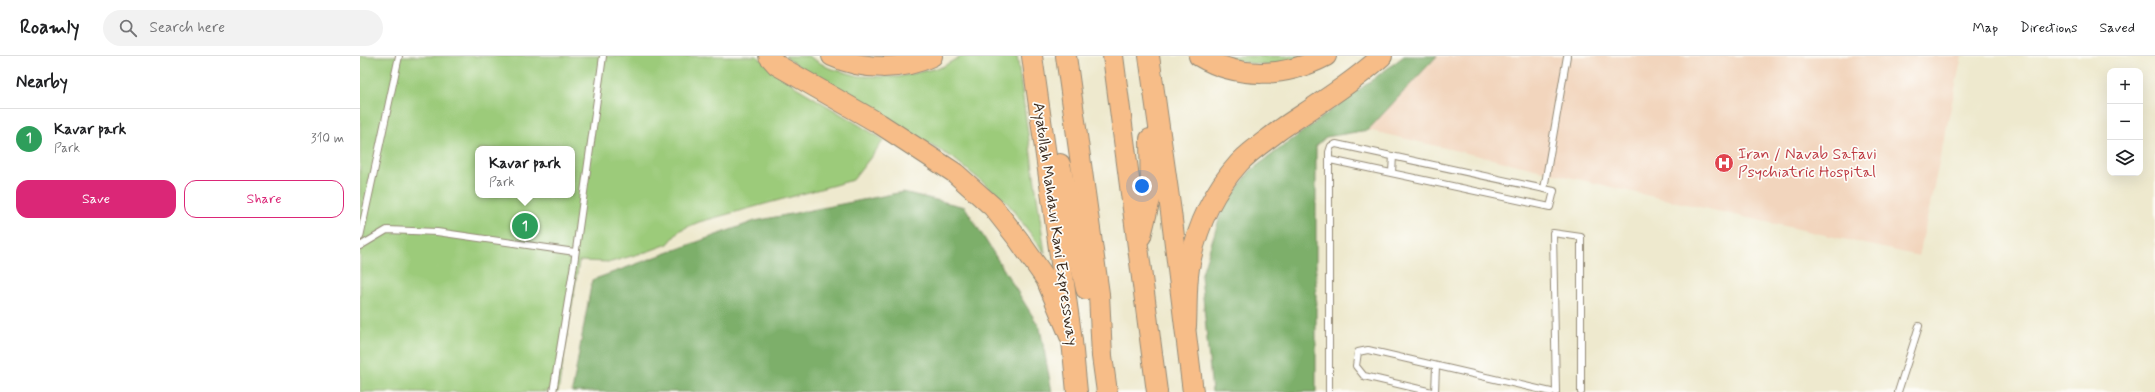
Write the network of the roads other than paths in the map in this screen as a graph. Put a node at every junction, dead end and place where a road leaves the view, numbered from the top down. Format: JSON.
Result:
{"nodes":[{"id":1,"x":399,"y":56,"type":"edge"},
{"id":2,"x":603,"y":56,"type":"edge"},
{"id":3,"x":769,"y":56,"type":"edge"},
{"id":4,"x":832,"y":56,"type":"edge"},
{"id":5,"x":932,"y":56,"type":"edge"},
{"id":6,"x":1032,"y":56,"type":"edge"},
{"id":7,"x":1066,"y":56,"type":"edge"},
{"id":8,"x":1113,"y":56,"type":"edge"},
{"id":9,"x":1199,"y":56,"type":"edge"},
{"id":10,"x":1326,"y":56,"type":"edge"},
{"id":11,"x":1382,"y":56,"type":"edge"},
{"id":12,"x":1566,"y":56,"type":"edge"},
{"id":13,"x":1150,"y":65,"type":"edge"},
{"id":14,"x":1042,"y":118,"type":"junction"},
{"id":15,"x":1393,"y":156,"type":"junction"},
{"id":16,"x":1330,"y":160,"type":"junction"},
{"id":17,"x":1392,"y":172,"type":"junction"},
{"id":18,"x":1544,"y":189,"type":"junction"},
{"id":19,"x":360,"y":237,"type":"edge"},
{"id":20,"x":360,"y":246,"type":"edge"},
{"id":21,"x":1138,"y":248,"type":"junction"},
{"id":22,"x":575,"y":252,"type":"junction"},
{"id":23,"x":1186,"y":326,"type":"junction"},
{"id":24,"x":1919,"y":326,"type":"dead end"},
{"id":25,"x":1072,"y":341,"type":"junction"},
{"id":26,"x":1102,"y":356,"type":"junction"},
{"id":27,"x":1436,"y":366,"type":"junction"},
{"id":28,"x":553,"y":392,"type":"edge"},
{"id":29,"x":1077,"y":392,"type":"edge"},
{"id":30,"x":1108,"y":392,"type":"edge"},
{"id":31,"x":1156,"y":392,"type":"edge"},
{"id":32,"x":1193,"y":392,"type":"edge"},
{"id":33,"x":1329,"y":392,"type":"edge"},
{"id":34,"x":1433,"y":392,"type":"edge"},
{"id":35,"x":1551,"y":392,"type":"edge"},
{"id":36,"x":1556,"y":392,"type":"edge"},
{"id":37,"x":1581,"y":392,"type":"edge"},
{"id":38,"x":1898,"y":392,"type":"edge"}],
"edges":[{"from":1,"to":19,"type":"lane"},
{"from":2,"to":22,"type":"lane"},
{"from":3,"to":25,"type":"highway"},
{"from":4,"to":5,"type":"highway"},
{"from":6,"to":14,"type":"highway","name":"Ayatollah Mahdavi Kani Expressway"},
{"from":7,"to":26,"type":"highway","name":"Ayatollah Mahdavi Kani Expressway"},
{"from":8,"to":21,"type":"highway"},
{"from":9,"to":10,"type":"highway"},
{"from":11,"to":23,"type":"highway"},
{"from":12,"to":18,"type":"lane"},
{"from":13,"to":21,"type":"highway"},
{"from":13,"to":23,"type":"highway"},
{"from":14,"to":25,"type":"highway","name":"Ayatollah Mahdavi Kani Expressway"},
{"from":14,"to":26,"type":"highway"},
{"from":15,"to":16,"type":"lane"},
{"from":15,"to":17,"type":"lane"},
{"from":15,"to":18,"type":"lane"},
{"from":16,"to":17,"type":"lane"},
{"from":16,"to":33,"type":"lane"},
{"from":17,"to":18,"type":"lane"},
{"from":20,"to":22,"type":"lane"},
{"from":21,"to":31,"type":"highway"},
{"from":22,"to":28,"type":"lane"},
{"from":23,"to":32,"type":"highway"},
{"from":24,"to":38,"type":"lane"},
{"from":25,"to":29,"type":"highway","name":"Ayatollah Mahdavi Kani Expressway"},
{"from":26,"to":30,"type":"highway","name":"Ayatollah Mahdavi Kani Expressway"},
{"from":27,"to":34,"type":"lane"},
{"from":27,"to":34,"type":"lane"},
{"from":27,"to":35,"type":"lane"},
{"from":36,"to":37,"type":"lane"}]}
